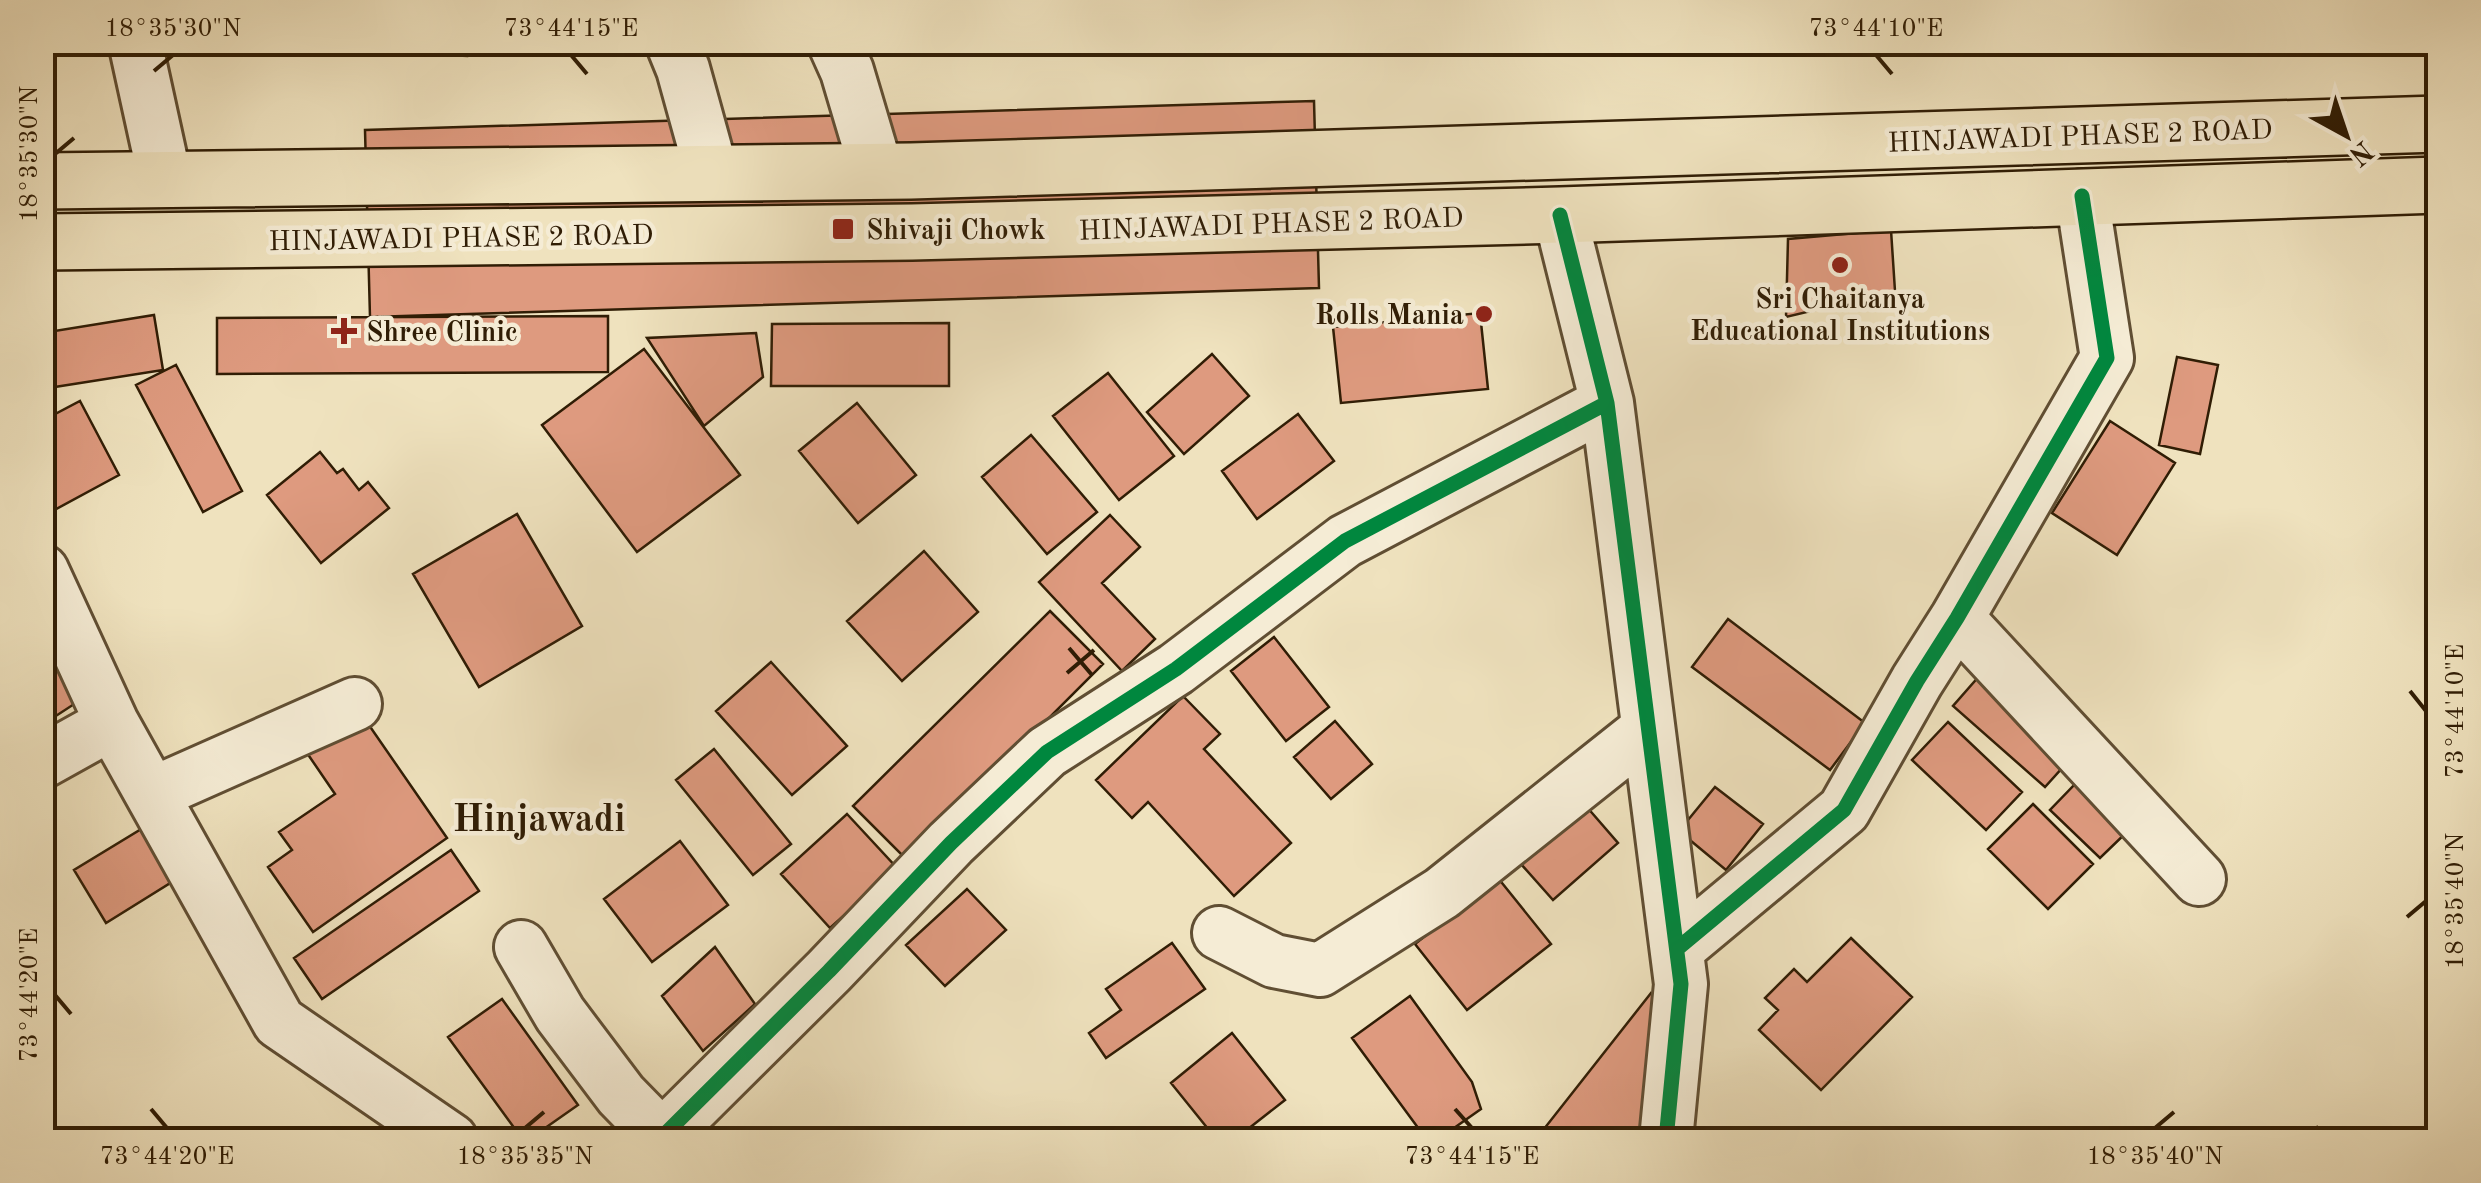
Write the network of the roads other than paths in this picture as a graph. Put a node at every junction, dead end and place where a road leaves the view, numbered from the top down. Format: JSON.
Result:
{"nodes":[{"id":1,"x":135,"y":42,"type":"edge"},
{"id":2,"x":672,"y":42,"type":"edge"},
{"id":3,"x":834,"y":42,"type":"edge"},
{"id":4,"x":2438,"y":124,"type":"edge"},
{"id":5,"x":877,"y":172,"type":"junction"},
{"id":6,"x":712,"y":174,"type":"junction"},
{"id":7,"x":164,"y":180,"type":"junction"},
{"id":8,"x":42,"y":181,"type":"edge"},
{"id":9,"x":2438,"y":185,"type":"edge"},
{"id":10,"x":2082,"y":196,"type":"junction"},
{"id":11,"x":1560,"y":215,"type":"junction"},
{"id":12,"x":42,"y":242,"type":"edge"},
{"id":13,"x":1607,"y":402,"type":"junction"},
{"id":14,"x":42,"y":571,"type":"edge"},
{"id":15,"x":1957,"y":618,"type":"junction"},
{"id":16,"x":354,"y":704,"type":"dead end"},
{"id":17,"x":112,"y":723,"type":"junction"},
{"id":18,"x":1648,"y":730,"type":"junction"},
{"id":19,"x":42,"y":762,"type":"edge"},
{"id":20,"x":152,"y":794,"type":"junction"},
{"id":21,"x":2199,"y":879,"type":"dead end"},
{"id":22,"x":1219,"y":933,"type":"dead end"},
{"id":23,"x":521,"y":947,"type":"dead end"},
{"id":24,"x":1677,"y":948,"type":"junction"},
{"id":25,"x":1680,"y":1131,"type":"edge"},
{"id":26,"x":660,"y":1139,"type":"edge"},
{"id":27,"x":451,"y":1140,"type":"edge"}],
"edges":[{"from":1,"to":7,"type":"street"},
{"from":2,"to":6,"type":"street"},
{"from":3,"to":5,"type":"street"},
{"from":4,"to":5,"type":"main road","name":"HINJAWADI PHASE 2 ROAD"},
{"from":5,"to":6,"type":"main road","name":"HINJAWADI PHASE 2 ROAD"},
{"from":6,"to":7,"type":"main road","name":"HINJAWADI PHASE 2 ROAD"},
{"from":7,"to":8,"type":"main road","name":"HINJAWADI PHASE 2 ROAD"},
{"from":9,"to":10,"type":"main road","name":"HINJAWADI PHASE 2 ROAD"},
{"from":10,"to":11,"type":"main road","name":"HINJAWADI PHASE 2 ROAD"},
{"from":10,"to":15,"type":"street"},
{"from":11,"to":12,"type":"main road","name":"HINJAWADI PHASE 2 ROAD"},
{"from":11,"to":13,"type":"street"},
{"from":13,"to":18,"type":"street"},
{"from":13,"to":26,"type":"street"},
{"from":14,"to":17,"type":"street"},
{"from":15,"to":21,"type":"street"},
{"from":15,"to":24,"type":"street"},
{"from":16,"to":20,"type":"street"},
{"from":17,"to":19,"type":"street"},
{"from":17,"to":20,"type":"street"},
{"from":18,"to":22,"type":"street"},
{"from":18,"to":24,"type":"street"},
{"from":20,"to":27,"type":"street"},
{"from":23,"to":26,"type":"street"},
{"from":24,"to":25,"type":"street"}]}
